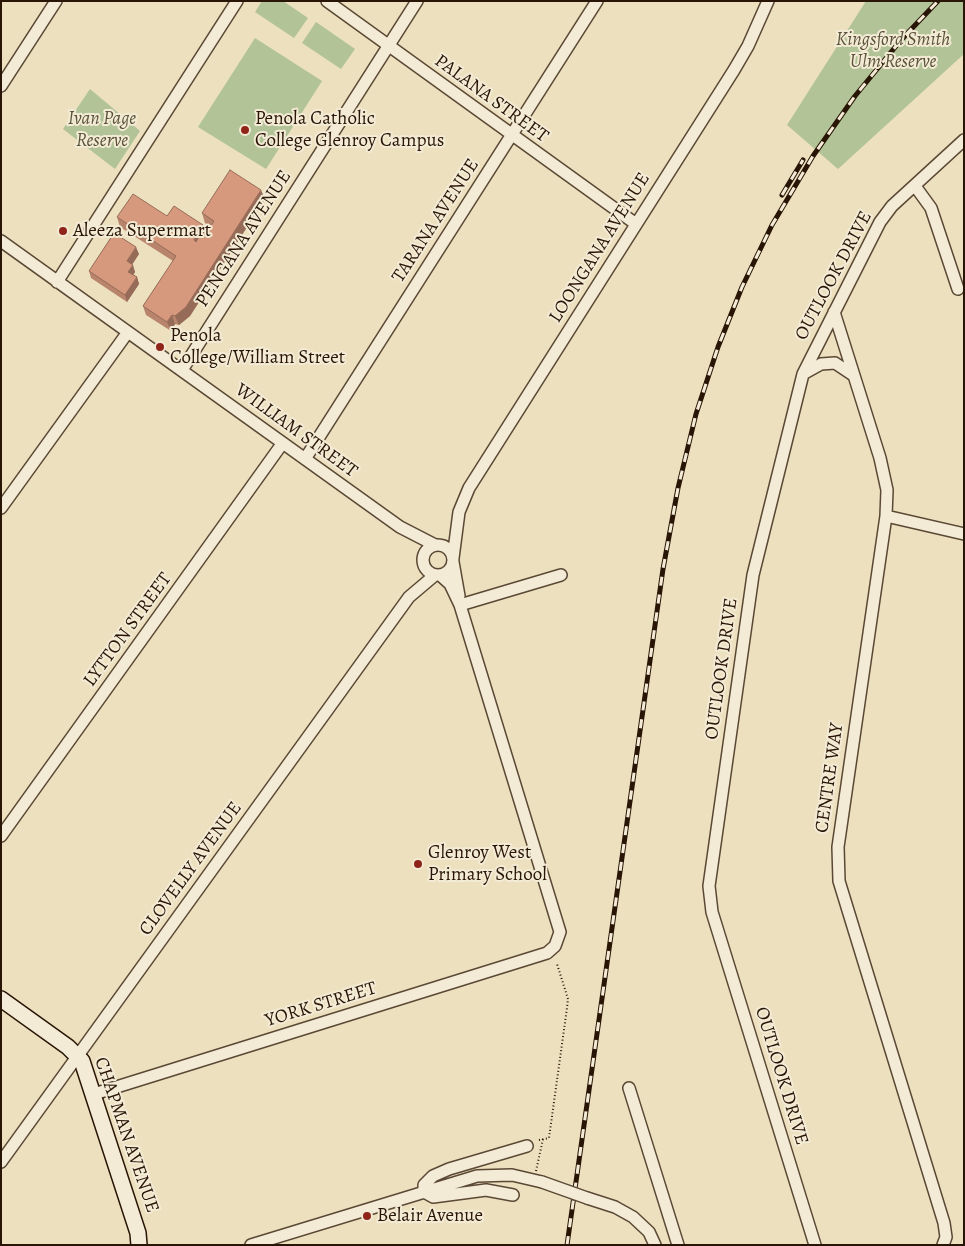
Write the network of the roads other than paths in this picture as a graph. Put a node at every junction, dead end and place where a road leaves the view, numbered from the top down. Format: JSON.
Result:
{"nodes":[{"id":1,"x":56,"y":1,"type":"edge"},
{"id":2,"x":236,"y":1,"type":"edge"},
{"id":3,"x":327,"y":1,"type":"edge"},
{"id":4,"x":417,"y":1,"type":"edge"},
{"id":5,"x":598,"y":1,"type":"edge"},
{"id":6,"x":768,"y":1,"type":"edge"},
{"id":7,"x":388,"y":46,"type":"junction"},
{"id":8,"x":1,"y":86,"type":"edge"},
{"id":9,"x":512,"y":135,"type":"junction"},
{"id":10,"x":964,"y":140,"type":"edge"},
{"id":11,"x":915,"y":186,"type":"junction"},
{"id":12,"x":636,"y":224,"type":"junction"},
{"id":13,"x":1,"y":241,"type":"edge"},
{"id":14,"x":58,"y":282,"type":"junction"},
{"id":15,"x":958,"y":289,"type":"dead end"},
{"id":16,"x":834,"y":312,"type":"junction"},
{"id":17,"x":128,"y":332,"type":"junction"},
{"id":18,"x":182,"y":370,"type":"junction"},
{"id":19,"x":803,"y":374,"type":"junction"},
{"id":20,"x":854,"y":376,"type":"junction"},
{"id":21,"x":282,"y":444,"type":"junction"},
{"id":22,"x":305,"y":459,"type":"junction"},
{"id":23,"x":1,"y":508,"type":"edge"},
{"id":24,"x":459,"y":512,"type":"junction"},
{"id":25,"x":886,"y":516,"type":"junction"},
{"id":26,"x":400,"y":526,"type":"junction"},
{"id":27,"x":964,"y":534,"type":"edge"},
{"id":28,"x":437,"y":545,"type":"junction"},
{"id":29,"x":453,"y":560,"type":"junction"},
{"id":30,"x":424,"y":561,"type":"junction"},
{"id":31,"x":437,"y":575,"type":"junction"},
{"id":32,"x":561,"y":575,"type":"dead end"},
{"id":33,"x":409,"y":596,"type":"junction"},
{"id":34,"x":460,"y":605,"type":"junction"},
{"id":35,"x":1,"y":836,"type":"edge"},
{"id":36,"x":1,"y":999,"type":"edge"},
{"id":37,"x":78,"y":1056,"type":"junction"},
{"id":38,"x":629,"y":1088,"type":"dead end"},
{"id":39,"x":94,"y":1094,"type":"junction"},
{"id":40,"x":527,"y":1146,"type":"dead end"},
{"id":41,"x":1,"y":1162,"type":"edge"},
{"id":42,"x":424,"y":1192,"type":"junction"},
{"id":43,"x":513,"y":1195,"type":"dead end"},
{"id":44,"x":140,"y":1241,"type":"edge"},
{"id":45,"x":943,"y":1244,"type":"edge"},
{"id":46,"x":251,"y":1245,"type":"edge"},
{"id":47,"x":655,"y":1245,"type":"edge"},
{"id":48,"x":678,"y":1245,"type":"edge"},
{"id":49,"x":815,"y":1245,"type":"edge"}],
"edges":[{"from":1,"to":8,"type":"street"},
{"from":2,"to":14,"type":"street"},
{"from":3,"to":7,"type":"street","name":"PALANA STREET"},
{"from":4,"to":7,"type":"street","name":"PENGANA AVENUE"},
{"from":5,"to":9,"type":"street","name":"TARANA AVENUE"},
{"from":6,"to":12,"type":"street","name":"LOONGANA AVENUE"},
{"from":7,"to":9,"type":"street","name":"PALANA STREET"},
{"from":7,"to":18,"type":"street","name":"PENGANA AVENUE"},
{"from":9,"to":12,"type":"street","name":"PALANA STREET"},
{"from":9,"to":22,"type":"street","name":"TARANA AVENUE"},
{"from":10,"to":11,"type":"street","name":"OUTLOOK DRIVE"},
{"from":11,"to":15,"type":"street"},
{"from":11,"to":16,"type":"street","name":"OUTLOOK DRIVE"},
{"from":12,"to":24,"type":"street","name":"LOONGANA AVENUE"},
{"from":13,"to":14,"type":"street","name":"WILLIAM STREET"},
{"from":14,"to":17,"type":"street","name":"WILLIAM STREET"},
{"from":16,"to":19,"type":"street","name":"OUTLOOK DRIVE"},
{"from":16,"to":20,"type":"street","name":"CENTRE WAY"},
{"from":17,"to":18,"type":"street","name":"WILLIAM STREET"},
{"from":17,"to":23,"type":"street"},
{"from":18,"to":21,"type":"street","name":"WILLIAM STREET"},
{"from":19,"to":20,"type":"street"},
{"from":19,"to":49,"type":"street","name":"OUTLOOK DRIVE"},
{"from":20,"to":25,"type":"street","name":"CENTRE WAY"},
{"from":21,"to":22,"type":"street","name":"WILLIAM STREET"},
{"from":21,"to":35,"type":"street","name":"LYTTON STREET"},
{"from":22,"to":26,"type":"street","name":"WILLIAM STREET"},
{"from":24,"to":28,"type":"street","name":"LOONGANA AVENUE"},
{"from":24,"to":29,"type":"street","name":"LOONGANA AVENUE"},
{"from":25,"to":27,"type":"street"},
{"from":25,"to":45,"type":"street","name":"CENTRE WAY"},
{"from":26,"to":28,"type":"street","name":"WILLIAM STREET"},
{"from":26,"to":30,"type":"street","name":"WILLIAM STREET"},
{"from":28,"to":29,"type":"street"},
{"from":28,"to":30,"type":"street"},
{"from":29,"to":31,"type":"street"},
{"from":29,"to":34,"type":"street"},
{"from":30,"to":31,"type":"street"},
{"from":30,"to":33,"type":"street","name":"CLOVELLY AVENUE"},
{"from":31,"to":33,"type":"street","name":"CLOVELLY AVENUE"},
{"from":31,"to":34,"type":"street"},
{"from":32,"to":34,"type":"street"},
{"from":33,"to":37,"type":"street","name":"CLOVELLY AVENUE"},
{"from":34,"to":39,"type":"street","name":"YORK STREET"},
{"from":36,"to":37,"type":"street","name":"CHAPMAN AVENUE"},
{"from":37,"to":39,"type":"street","name":"CHAPMAN AVENUE"},
{"from":37,"to":41,"type":"street","name":"CLOVELLY AVENUE"},
{"from":38,"to":48,"type":"street"},
{"from":39,"to":44,"type":"street","name":"CHAPMAN AVENUE"},
{"from":40,"to":42,"type":"street"},
{"from":42,"to":43,"type":"street"},
{"from":42,"to":46,"type":"street"},
{"from":42,"to":47,"type":"street","bridge":true}]}
